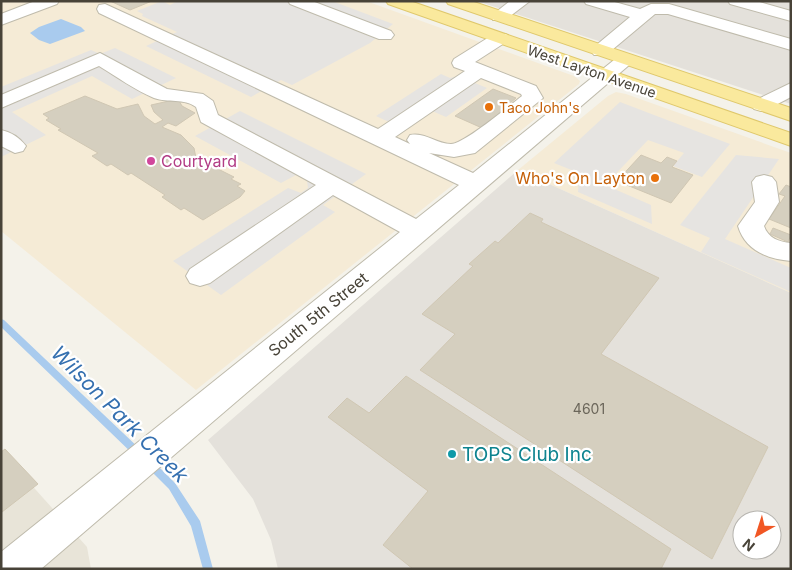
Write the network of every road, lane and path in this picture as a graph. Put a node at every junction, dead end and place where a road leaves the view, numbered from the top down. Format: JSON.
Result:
{"nodes":[{"id":1,"x":52,"y":1,"type":"edge"},
{"id":2,"x":394,"y":1,"type":"edge"},
{"id":3,"x":454,"y":1,"type":"edge"},
{"id":4,"x":522,"y":1,"type":"edge"},
{"id":5,"x":592,"y":1,"type":"edge"},
{"id":6,"x":736,"y":1,"type":"edge"},
{"id":7,"x":299,"y":2,"type":"edge"},
{"id":8,"x":104,"y":9,"type":"dead end"},
{"id":9,"x":642,"y":15,"type":"junction"},
{"id":10,"x":499,"y":16,"type":"junction"},
{"id":11,"x":791,"y":16,"type":"edge"},
{"id":12,"x":1,"y":20,"type":"edge"},
{"id":13,"x":386,"y":35,"type":"dead end"},
{"id":14,"x":500,"y":38,"type":"junction"},
{"id":15,"x":791,"y":46,"type":"edge"},
{"id":16,"x":600,"y":51,"type":"junction"},
{"id":17,"x":626,"y":60,"type":"junction"},
{"id":18,"x":479,"y":70,"type":"junction"},
{"id":19,"x":607,"y":76,"type":"junction"},
{"id":20,"x":791,"y":89,"type":"edge"},
{"id":21,"x":1,"y":102,"type":"edge"},
{"id":22,"x":761,"y":105,"type":"junction"},
{"id":23,"x":791,"y":115,"type":"edge"},
{"id":24,"x":393,"y":129,"type":"junction"},
{"id":25,"x":791,"y":140,"type":"edge"},
{"id":26,"x":764,"y":182,"type":"dead end"},
{"id":27,"x":477,"y":184,"type":"junction"},
{"id":28,"x":332,"y":185,"type":"junction"},
{"id":29,"x":419,"y":231,"type":"junction"},
{"id":30,"x":791,"y":252,"type":"edge"},
{"id":31,"x":200,"y":276,"type":"dead end"},
{"id":32,"x":11,"y":569,"type":"edge"}],
"edges":[{"from":1,"to":12,"type":"street"},
{"from":2,"to":14,"type":"main road","name":"West Layton Avenue"},
{"from":3,"to":10,"type":"main road","name":"West Layton Avenue"},
{"from":4,"to":10,"type":"street"},
{"from":5,"to":9,"type":"street"},
{"from":6,"to":11,"type":"street"},
{"from":7,"to":13,"type":"street"},
{"from":8,"to":24,"type":"street"},
{"from":9,"to":15,"type":"street"},
{"from":9,"to":16,"type":"street"},
{"from":10,"to":16,"type":"main road","name":"West Layton Avenue"},
{"from":14,"to":18,"type":"street"},
{"from":14,"to":19,"type":"main road","name":"West Layton Avenue"},
{"from":16,"to":17,"type":"main road","name":"West Layton Avenue"},
{"from":17,"to":19,"type":"street","name":"South 5th Street"},
{"from":17,"to":22,"type":"main road","name":"West Layton Avenue"},
{"from":18,"to":24,"type":"street"},
{"from":18,"to":24,"type":"street"},
{"from":19,"to":25,"type":"main road","name":"West Layton Avenue"},
{"from":19,"to":27,"type":"street","name":"South 5th Street"},
{"from":20,"to":22,"type":"street"},
{"from":21,"to":28,"type":"street"},
{"from":22,"to":23,"type":"main road","name":"West Layton Avenue"},
{"from":24,"to":27,"type":"street"},
{"from":26,"to":30,"type":"street"},
{"from":27,"to":29,"type":"street","name":"South 5th Street"},
{"from":28,"to":29,"type":"street"},
{"from":28,"to":31,"type":"street"},
{"from":29,"to":32,"type":"street","name":"South 5th Street"}]}
